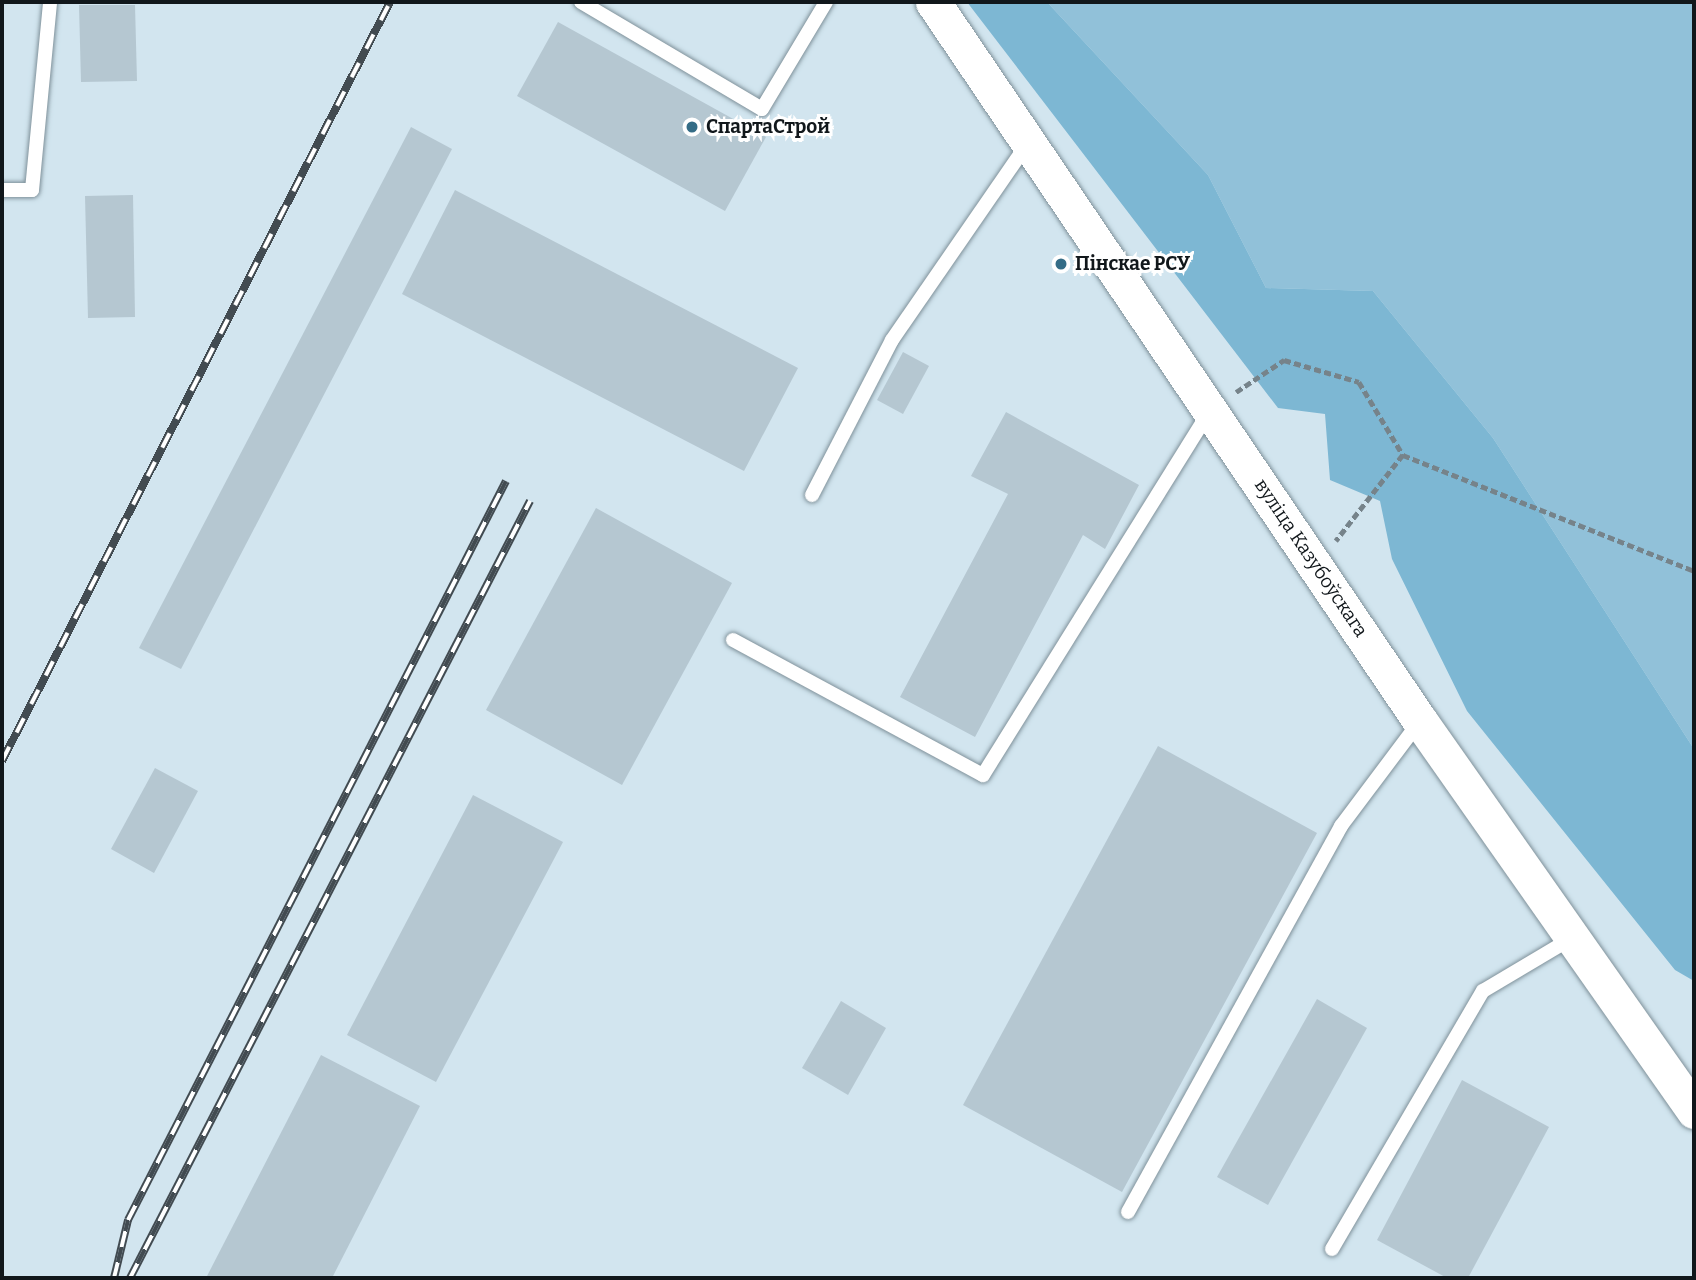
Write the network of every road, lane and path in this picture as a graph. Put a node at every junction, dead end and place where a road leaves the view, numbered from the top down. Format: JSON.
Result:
{"nodes":[{"id":1,"x":50,"y":2,"type":"edge"},
{"id":2,"x":581,"y":2,"type":"edge"},
{"id":3,"x":826,"y":2,"type":"edge"},
{"id":4,"x":933,"y":2,"type":"edge"},
{"id":5,"x":1029,"y":142,"type":"junction"},
{"id":6,"x":2,"y":190,"type":"edge"},
{"id":7,"x":1212,"y":408,"type":"junction"},
{"id":8,"x":1403,"y":455,"type":"junction"},
{"id":9,"x":812,"y":495,"type":"dead end"},
{"id":10,"x":1316,"y":565,"type":"junction"},
{"id":11,"x":1694,"y":571,"type":"edge"},
{"id":12,"x":733,"y":640,"type":"dead end"},
{"id":13,"x":1420,"y":721,"type":"junction"},
{"id":14,"x":1572,"y":938,"type":"junction"},
{"id":15,"x":1694,"y":1111,"type":"edge"},
{"id":16,"x":1128,"y":1212,"type":"dead end"},
{"id":17,"x":1332,"y":1249,"type":"dead end"}],
"edges":[{"from":1,"to":6,"type":"lane"},
{"from":2,"to":3,"type":"lane"},
{"from":4,"to":5,"type":"street","name":"вуліца Казубоўскага"},
{"from":5,"to":7,"type":"street","name":"вуліца Казубоўскага"},
{"from":5,"to":9,"type":"lane"},
{"from":7,"to":8,"type":"path"},
{"from":7,"to":10,"type":"street","name":"вуліца Казубоўскага"},
{"from":7,"to":12,"type":"lane"},
{"from":8,"to":10,"type":"path"},
{"from":8,"to":11,"type":"path"},
{"from":10,"to":13,"type":"street","name":"вуліца Казубоўскага"},
{"from":13,"to":14,"type":"street","name":"вуліца Казубоўскага"},
{"from":13,"to":16,"type":"lane"},
{"from":14,"to":15,"type":"street","name":"вуліца Казубоўскага"},
{"from":14,"to":17,"type":"lane"}]}
